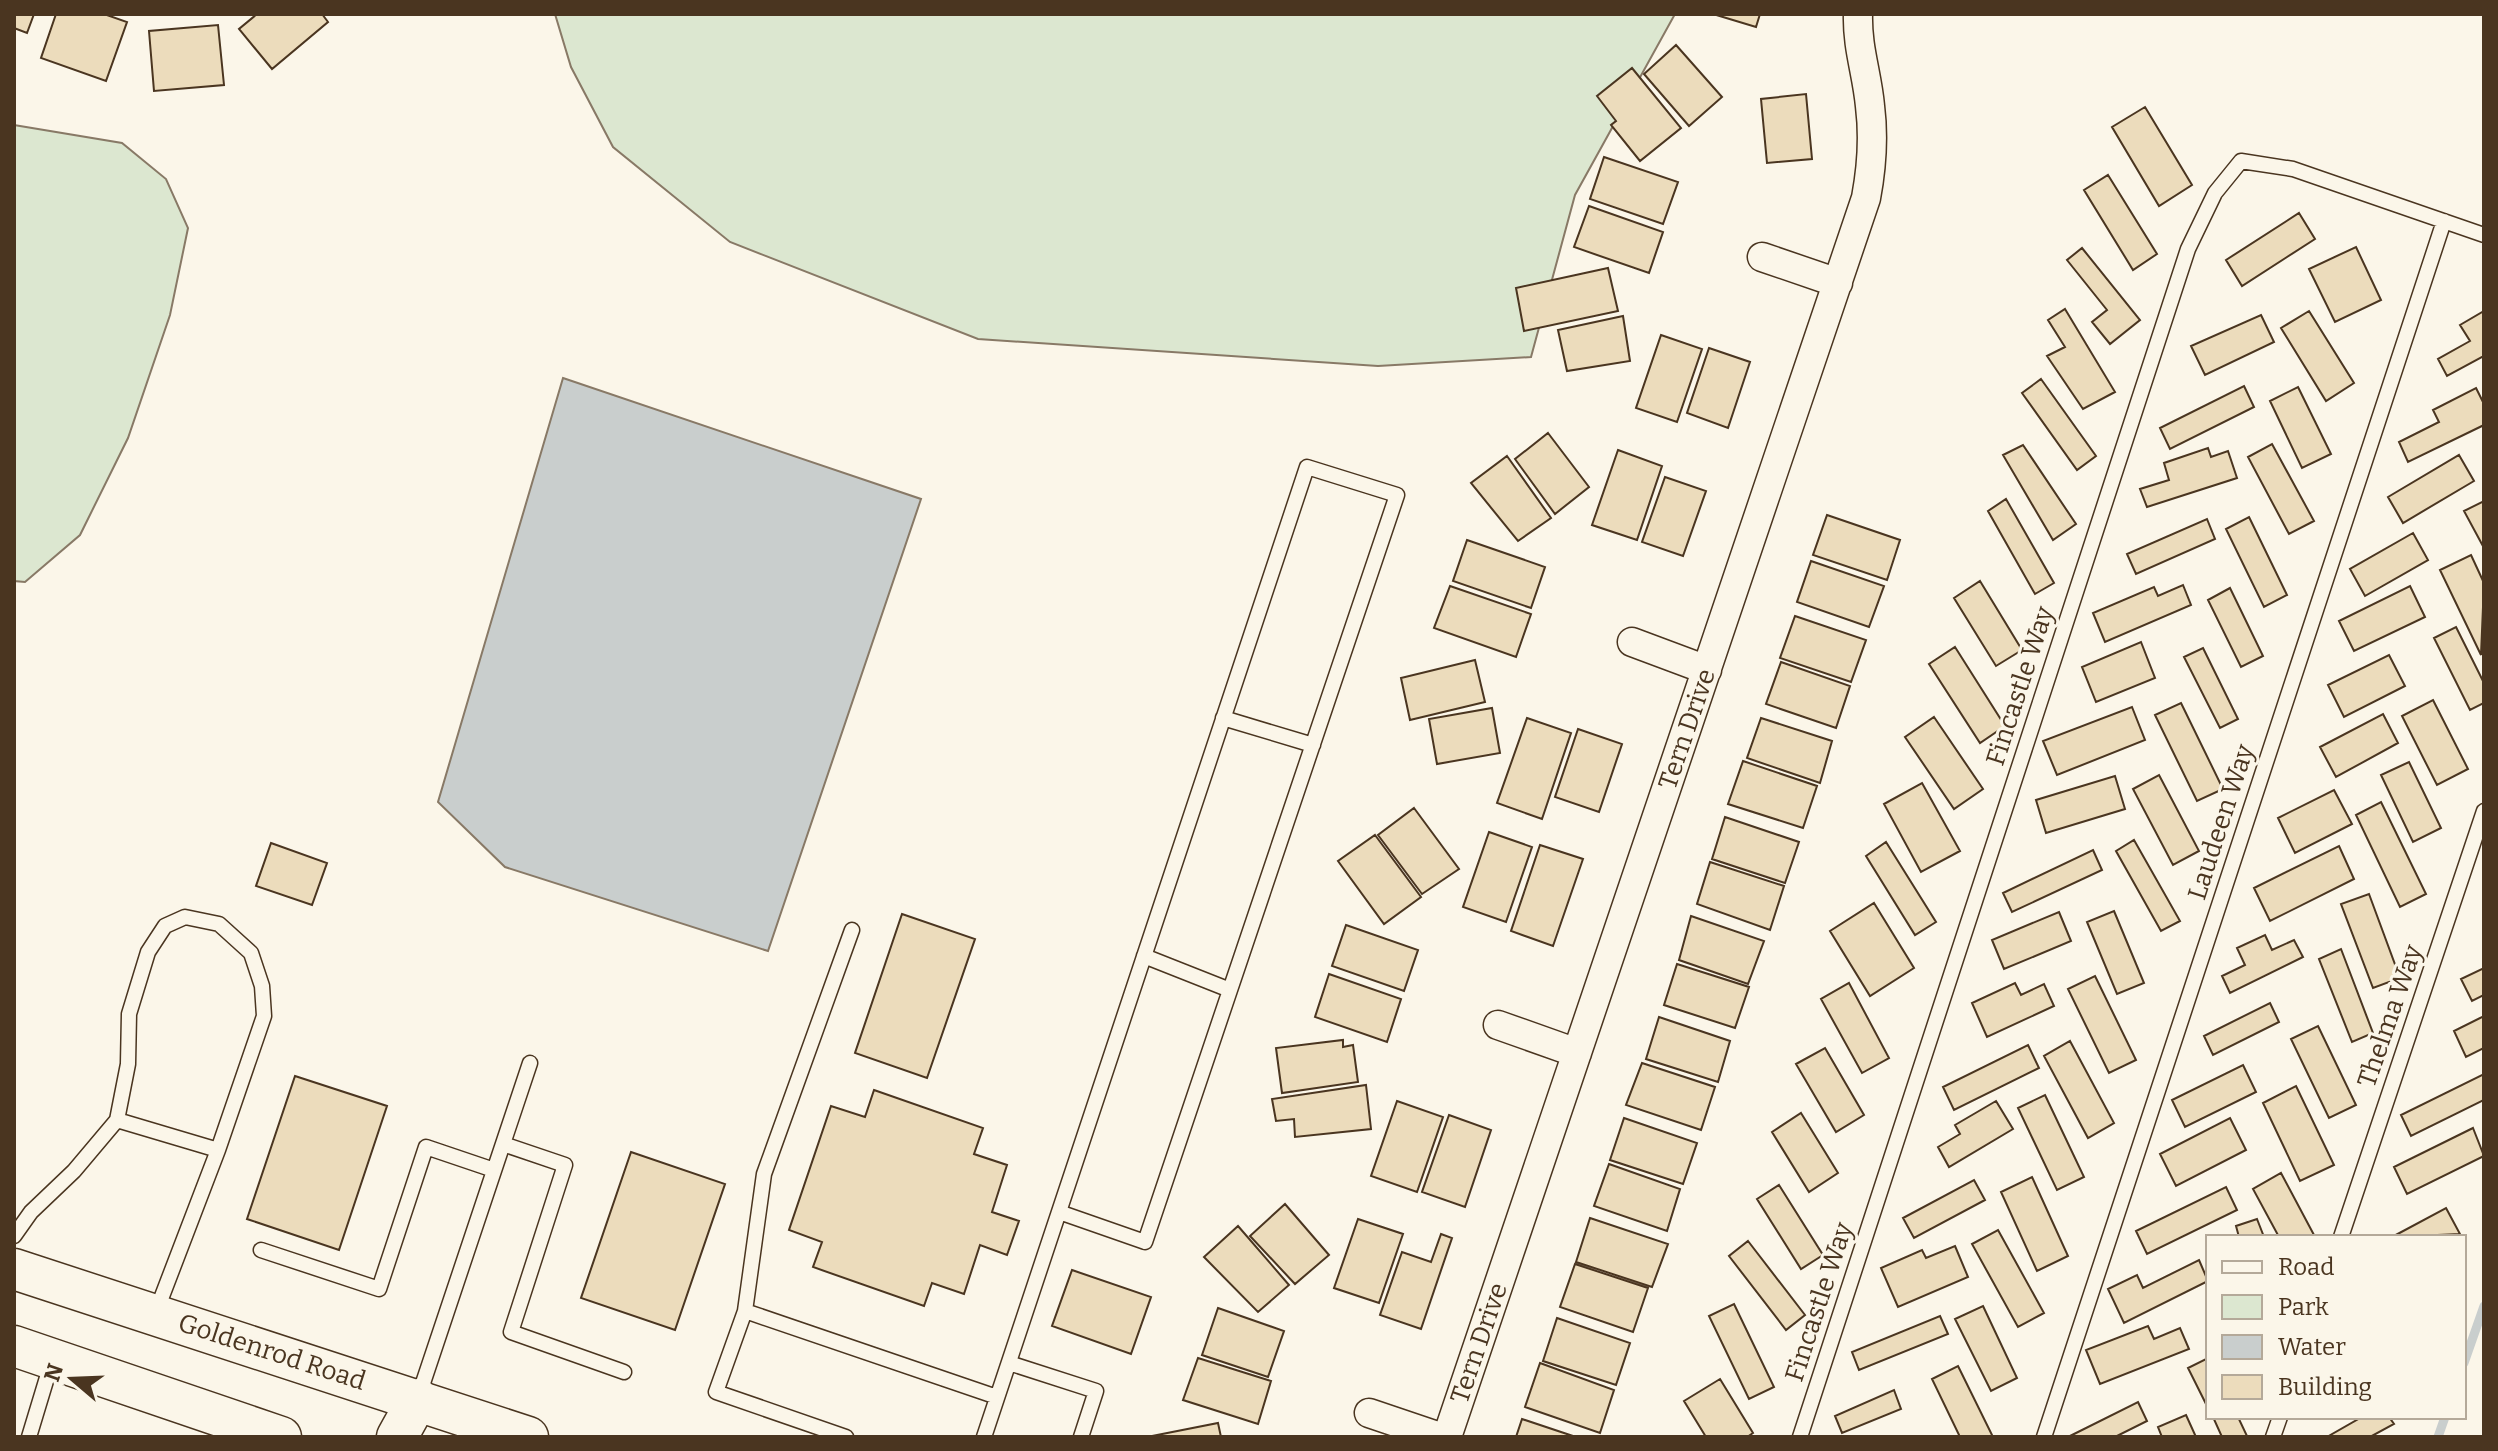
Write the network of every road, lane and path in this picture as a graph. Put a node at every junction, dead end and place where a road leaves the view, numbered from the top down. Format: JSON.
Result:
{"nodes":[{"id":1,"x":1858,"y":14,"type":"edge"},
{"id":2,"x":2444,"y":221,"type":"junction"},
{"id":3,"x":2484,"y":235,"type":"edge"},
{"id":4,"x":1762,"y":257,"type":"dead end"},
{"id":5,"x":1838,"y":283,"type":"junction"},
{"id":6,"x":1632,"y":642,"type":"dead end"},
{"id":7,"x":1707,"y":670,"type":"junction"},
{"id":8,"x":1223,"y":718,"type":"junction"},
{"id":9,"x":1313,"y":745,"type":"junction"},
{"id":10,"x":2484,"y":811,"type":"edge"},
{"id":11,"x":852,"y":930,"type":"dead end"},
{"id":12,"x":1144,"y":956,"type":"junction"},
{"id":13,"x":1230,"y":990,"type":"junction"},
{"id":14,"x":1498,"y":1025,"type":"dead end"},
{"id":15,"x":1577,"y":1053,"type":"junction"},
{"id":16,"x":530,"y":1063,"type":"dead end"},
{"id":17,"x":117,"y":1120,"type":"junction"},
{"id":18,"x":503,"y":1144,"type":"junction"},
{"id":19,"x":218,"y":1150,"type":"junction"},
{"id":20,"x":494,"y":1170,"type":"junction"},
{"id":21,"x":1059,"y":1212,"type":"junction"},
{"id":22,"x":2342,"y":1235,"type":"edge"},
{"id":23,"x":14,"y":1236,"type":"edge"},
{"id":24,"x":261,"y":1250,"type":"dead end"},
{"id":25,"x":14,"y":1269,"type":"edge"},
{"id":26,"x":745,"y":1311,"type":"junction"},
{"id":27,"x":155,"y":1314,"type":"junction"},
{"id":28,"x":14,"y":1346,"type":"edge"},
{"id":29,"x":52,"y":1359,"type":"junction"},
{"id":30,"x":1009,"y":1363,"type":"junction"},
{"id":31,"x":624,"y":1372,"type":"dead end"},
{"id":32,"x":997,"y":1397,"type":"junction"},
{"id":33,"x":418,"y":1399,"type":"junction"},
{"id":34,"x":1369,"y":1413,"type":"dead end"},
{"id":35,"x":29,"y":1437,"type":"edge"},
{"id":36,"x":281,"y":1437,"type":"edge"},
{"id":37,"x":397,"y":1437,"type":"edge"},
{"id":38,"x":426,"y":1437,"type":"edge"},
{"id":39,"x":528,"y":1437,"type":"edge"},
{"id":40,"x":846,"y":1437,"type":"edge"},
{"id":41,"x":984,"y":1437,"type":"edge"},
{"id":42,"x":1081,"y":1437,"type":"edge"},
{"id":43,"x":1440,"y":1437,"type":"edge"},
{"id":44,"x":1447,"y":1437,"type":"edge"},
{"id":45,"x":1800,"y":1437,"type":"edge"},
{"id":46,"x":2044,"y":1437,"type":"edge"}],
"edges":[{"from":1,"to":5,"type":"street","name":"Tern Drive"},
{"from":2,"to":3,"type":"lane"},
{"from":2,"to":45,"type":"lane","name":"Fincastle Way"},
{"from":2,"to":46,"type":"lane","name":"Laudeen Way"},
{"from":4,"to":5,"type":"street"},
{"from":5,"to":7,"type":"street","name":"Tern Drive"},
{"from":6,"to":7,"type":"street"},
{"from":7,"to":15,"type":"street","name":"Tern Drive"},
{"from":8,"to":9,"type":"lane"},
{"from":8,"to":9,"type":"lane"},
{"from":8,"to":12,"type":"lane"},
{"from":9,"to":13,"type":"lane"},
{"from":10,"to":22,"type":"lane","name":"Thelma Way"},
{"from":11,"to":26,"type":"lane"},
{"from":12,"to":13,"type":"lane"},
{"from":12,"to":21,"type":"lane"},
{"from":13,"to":21,"type":"lane"},
{"from":14,"to":15,"type":"street"},
{"from":15,"to":44,"type":"street","name":"Tern Drive"},
{"from":16,"to":18,"type":"lane"},
{"from":17,"to":19,"type":"lane"},
{"from":17,"to":19,"type":"lane"},
{"from":17,"to":23,"type":"lane"},
{"from":18,"to":20,"type":"lane"},
{"from":18,"to":31,"type":"lane"},
{"from":19,"to":27,"type":"lane"},
{"from":20,"to":24,"type":"lane"},
{"from":20,"to":33,"type":"lane"},
{"from":21,"to":30,"type":"lane"},
{"from":25,"to":27,"type":"main road","name":"Goldenrod Road"},
{"from":26,"to":32,"type":"lane"},
{"from":26,"to":40,"type":"lane"},
{"from":27,"to":33,"type":"main road","name":"Goldenrod Road"},
{"from":28,"to":29,"type":"main road"},
{"from":29,"to":35,"type":"lane"},
{"from":29,"to":36,"type":"main road"},
{"from":30,"to":32,"type":"lane"},
{"from":30,"to":42,"type":"lane"},
{"from":32,"to":41,"type":"lane"},
{"from":33,"to":37,"type":"main road"},
{"from":33,"to":38,"type":"main road"},
{"from":33,"to":39,"type":"main road","name":"Goldenrod Road"},
{"from":34,"to":43,"type":"street"}]}
